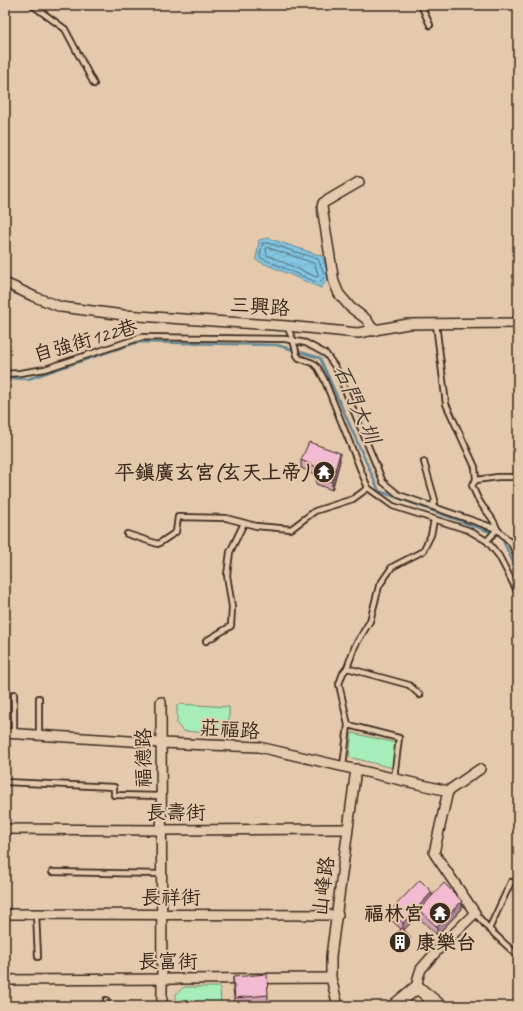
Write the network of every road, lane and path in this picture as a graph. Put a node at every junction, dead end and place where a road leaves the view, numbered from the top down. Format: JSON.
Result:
{"nodes":[{"id":1,"x":32,"y":5,"type":"edge"},
{"id":2,"x":422,"y":5,"type":"edge"},
{"id":3,"x":430,"y":25,"type":"dead end"},
{"id":4,"x":94,"y":84,"type":"dead end"},
{"id":5,"x":359,"y":182,"type":"dead end"},
{"id":6,"x":5,"y":283,"type":"edge"},
{"id":7,"x":518,"y":323,"type":"edge"},
{"id":8,"x":436,"y":324,"type":"junction"},
{"id":9,"x":287,"y":326,"type":"junction"},
{"id":10,"x":374,"y":331,"type":"junction"},
{"id":11,"x":294,"y":341,"type":"junction"},
{"id":12,"x":5,"y":374,"type":"edge"},
{"id":13,"x":424,"y":462,"type":"dead end"},
{"id":14,"x":518,"y":477,"type":"edge"},
{"id":15,"x":476,"y":480,"type":"junction"},
{"id":16,"x":368,"y":488,"type":"junction"},
{"id":17,"x":432,"y":506,"type":"junction"},
{"id":18,"x":434,"y":520,"type":"junction"},
{"id":19,"x":244,"y":523,"type":"junction"},
{"id":20,"x":497,"y":530,"type":"junction"},
{"id":21,"x":127,"y":534,"type":"dead end"},
{"id":22,"x":488,"y":540,"type":"junction"},
{"id":23,"x":518,"y":558,"type":"edge"},
{"id":24,"x":518,"y":593,"type":"edge"},
{"id":25,"x":206,"y":641,"type":"dead end"},
{"id":26,"x":347,"y":668,"type":"junction"},
{"id":27,"x":14,"y":694,"type":"dead end"},
{"id":28,"x":420,"y":695,"type":"dead end"},
{"id":29,"x":40,"y":698,"type":"dead end"},
{"id":30,"x":161,"y":702,"type":"dead end"},
{"id":31,"x":348,"y":725,"type":"junction"},
{"id":32,"x":10,"y":733,"type":"edge"},
{"id":33,"x":40,"y":735,"type":"junction"},
{"id":34,"x":161,"y":743,"type":"junction"},
{"id":35,"x":343,"y":766,"type":"junction"},
{"id":36,"x":356,"y":769,"type":"junction"},
{"id":37,"x":480,"y":769,"type":"dead end"},
{"id":38,"x":394,"y":778,"type":"junction"},
{"id":39,"x":5,"y":782,"type":"edge"},
{"id":40,"x":448,"y":791,"type":"junction"},
{"id":41,"x":161,"y":796,"type":"junction"},
{"id":42,"x":5,"y":829,"type":"edge"},
{"id":43,"x":347,"y":829,"type":"junction"},
{"id":44,"x":161,"y":830,"type":"junction"},
{"id":45,"x":52,"y":872,"type":"dead end"},
{"id":46,"x":162,"y":874,"type":"junction"},
{"id":47,"x":511,"y":882,"type":"dead end"},
{"id":48,"x":475,"y":913,"type":"junction"},
{"id":49,"x":5,"y":914,"type":"edge"},
{"id":50,"x":36,"y":914,"type":"junction"},
{"id":51,"x":162,"y":915,"type":"junction"},
{"id":52,"x":338,"y":915,"type":"junction"},
{"id":53,"x":489,"y":929,"type":"junction"},
{"id":54,"x":518,"y":956,"type":"edge"},
{"id":55,"x":38,"y":958,"type":"dead end"},
{"id":56,"x":331,"y":978,"type":"junction"},
{"id":57,"x":162,"y":979,"type":"junction"},
{"id":58,"x":5,"y":980,"type":"edge"},
{"id":59,"x":417,"y":987,"type":"junction"},
{"id":60,"x":106,"y":1000,"type":"dead end"},
{"id":61,"x":106,"y":1006,"type":"edge"},
{"id":62,"x":162,"y":1006,"type":"edge"},
{"id":63,"x":338,"y":1006,"type":"edge"},
{"id":64,"x":394,"y":1006,"type":"edge"},
{"id":65,"x":440,"y":1006,"type":"edge"}],
"edges":[{"from":1,"to":4,"type":"lane"},
{"from":2,"to":3,"type":"lane"},
{"from":5,"to":10,"type":"street"},
{"from":6,"to":9,"type":"street","name":"三興路"},
{"from":7,"to":8,"type":"street","name":"三興路"},
{"from":8,"to":10,"type":"street","name":"三興路"},
{"from":8,"to":15,"type":"lane"},
{"from":9,"to":10,"type":"street","name":"三興路"},
{"from":9,"to":11,"type":"lane"},
{"from":11,"to":12,"type":"lane","name":"自強街122巷"},
{"from":11,"to":16,"type":"lane"},
{"from":11,"to":17,"type":"lane","name":"自強街122巷"},
{"from":13,"to":17,"type":"lane"},
{"from":14,"to":15,"type":"lane"},
{"from":15,"to":20,"type":"lane"},
{"from":16,"to":18,"type":"lane"},
{"from":16,"to":19,"type":"lane"},
{"from":17,"to":20,"type":"lane","name":"自強街122巷"},
{"from":18,"to":22,"type":"lane"},
{"from":18,"to":26,"type":"lane"},
{"from":19,"to":21,"type":"lane"},
{"from":19,"to":25,"type":"lane"},
{"from":20,"to":22,"type":"lane"},
{"from":20,"to":23,"type":"lane"},
{"from":22,"to":24,"type":"lane"},
{"from":26,"to":28,"type":"lane"},
{"from":26,"to":31,"type":"lane"},
{"from":27,"to":32,"type":"lane"},
{"from":29,"to":33,"type":"lane"},
{"from":30,"to":34,"type":"street","name":"福德路"},
{"from":31,"to":35,"type":"lane"},
{"from":31,"to":38,"type":"lane"},
{"from":32,"to":33,"type":"street","name":"莊福路"},
{"from":33,"to":34,"type":"street","name":"莊福路"},
{"from":34,"to":35,"type":"street","name":"莊福路"},
{"from":34,"to":41,"type":"street","name":"福德路"},
{"from":35,"to":36,"type":"street","name":"莊福路"},
{"from":36,"to":38,"type":"street","name":"莊福路"},
{"from":36,"to":43,"type":"street","name":"山峰路"},
{"from":37,"to":40,"type":"street"},
{"from":38,"to":40,"type":"street","name":"莊福路"},
{"from":39,"to":41,"type":"lane"},
{"from":40,"to":48,"type":"street"},
{"from":41,"to":44,"type":"street","name":"福德路"},
{"from":42,"to":44,"type":"street","name":"長壽街"},
{"from":43,"to":44,"type":"street","name":"長壽街"},
{"from":43,"to":52,"type":"street","name":"山峰路"},
{"from":44,"to":46,"type":"street","name":"福德路"},
{"from":45,"to":46,"type":"lane"},
{"from":46,"to":51,"type":"street","name":"福德路"},
{"from":47,"to":53,"type":"lane"},
{"from":48,"to":53,"type":"lane"},
{"from":48,"to":59,"type":"street"},
{"from":49,"to":50,"type":"street","name":"長祥街"},
{"from":50,"to":51,"type":"street","name":"長祥街"},
{"from":50,"to":55,"type":"lane"},
{"from":51,"to":52,"type":"street","name":"長祥街"},
{"from":51,"to":57,"type":"street","name":"福德路"},
{"from":52,"to":56,"type":"street","name":"山峰路"},
{"from":53,"to":54,"type":"lane"},
{"from":56,"to":57,"type":"street","name":"長富街"},
{"from":56,"to":63,"type":"street","name":"山峰路"},
{"from":57,"to":58,"type":"street","name":"長富街"},
{"from":57,"to":62,"type":"street","name":"福德路"},
{"from":59,"to":64,"type":"street"},
{"from":59,"to":65,"type":"street"},
{"from":60,"to":61,"type":"lane"}]}
